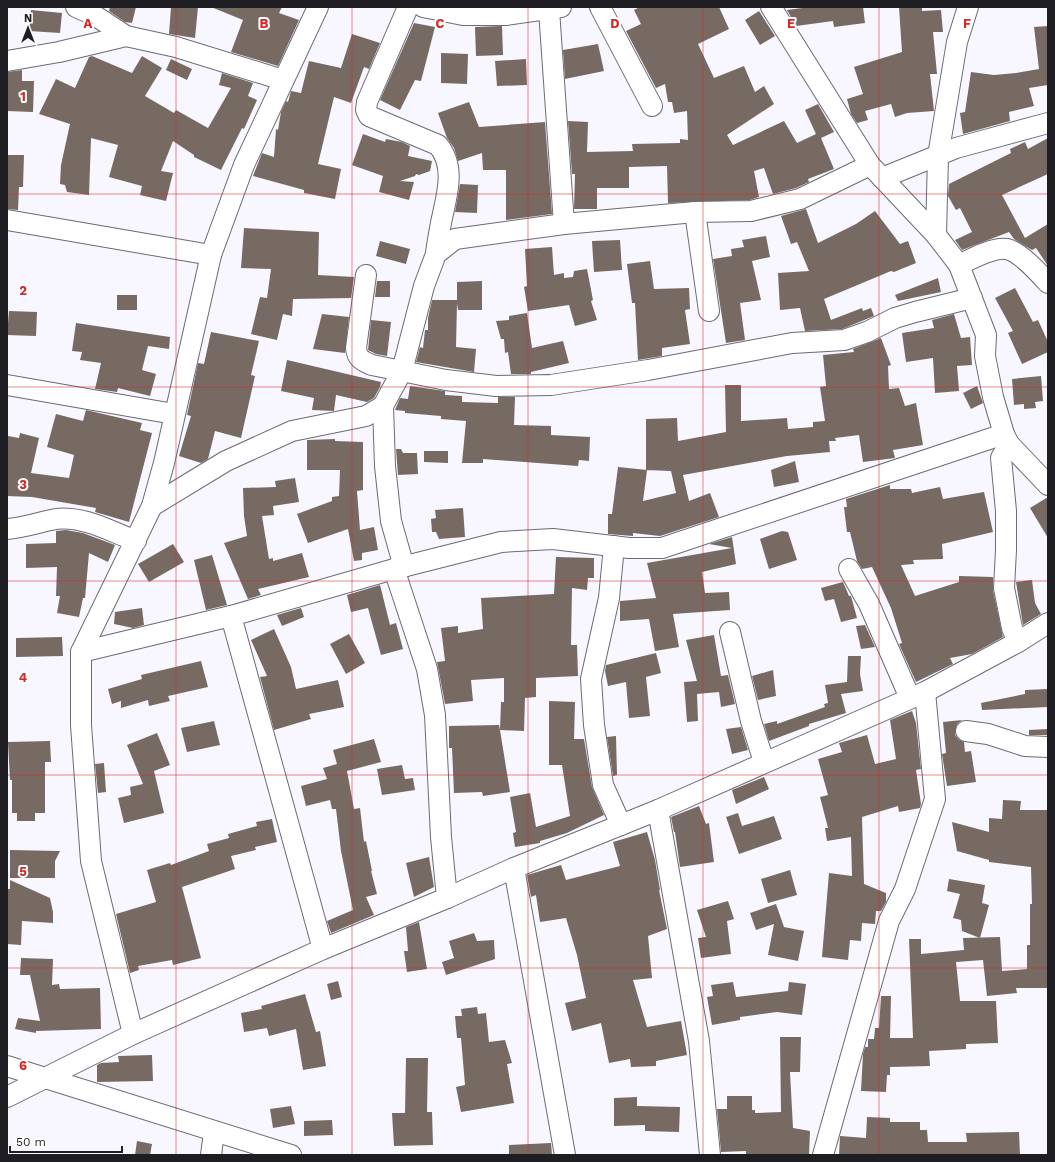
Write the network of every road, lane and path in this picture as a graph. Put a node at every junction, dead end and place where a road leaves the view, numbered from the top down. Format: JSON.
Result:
{"nodes":[{"id":1,"x":76,"y":7,"type":"edge"},
{"id":2,"x":318,"y":7,"type":"edge"},
{"id":3,"x":408,"y":7,"type":"edge"},
{"id":4,"x":423,"y":7,"type":"edge"},
{"id":5,"x":600,"y":7,"type":"edge"},
{"id":6,"x":771,"y":7,"type":"edge"},
{"id":7,"x":968,"y":7,"type":"edge"},
{"id":8,"x":555,"y":9,"type":"edge"},
{"id":9,"x":96,"y":11,"type":"edge"},
{"id":10,"x":126,"y":36,"type":"junction"},
{"id":11,"x":7,"y":62,"type":"edge"},
{"id":12,"x":283,"y":80,"type":"junction"},
{"id":13,"x":652,"y":106,"type":"dead end"},
{"id":14,"x":1048,"y":123,"type":"edge"},
{"id":15,"x":938,"y":156,"type":"junction"},
{"id":16,"x":876,"y":172,"type":"junction"},
{"id":17,"x":695,"y":212,"type":"junction"},
{"id":18,"x":7,"y":220,"type":"edge"},
{"id":19,"x":564,"y":224,"type":"junction"},
{"id":20,"x":936,"y":235,"type":"junction"},
{"id":21,"x":436,"y":254,"type":"junction"},
{"id":22,"x":212,"y":256,"type":"junction"},
{"id":23,"x":959,"y":265,"type":"junction"},
{"id":24,"x":366,"y":275,"type":"dead end"},
{"id":25,"x":1048,"y":283,"type":"edge"},
{"id":26,"x":972,"y":298,"type":"junction"},
{"id":27,"x":709,"y":311,"type":"dead end"},
{"id":28,"x":402,"y":371,"type":"junction"},
{"id":29,"x":7,"y":385,"type":"edge"},
{"id":30,"x":383,"y":406,"type":"junction"},
{"id":31,"x":174,"y":414,"type":"junction"},
{"id":32,"x":1006,"y":439,"type":"junction"},
{"id":33,"x":1048,"y":485,"type":"edge"},
{"id":34,"x":152,"y":506,"type":"junction"},
{"id":35,"x":7,"y":529,"type":"edge"},
{"id":36,"x":136,"y":541,"type":"junction"},
{"id":37,"x":614,"y":546,"type":"junction"},
{"id":38,"x":399,"y":568,"type":"junction"},
{"id":39,"x":849,"y":569,"type":"dead end"},
{"id":40,"x":231,"y":616,"type":"junction"},
{"id":41,"x":1048,"y":626,"type":"edge"},
{"id":42,"x":730,"y":632,"type":"dead end"},
{"id":43,"x":1018,"y":642,"type":"junction"},
{"id":44,"x":81,"y":652,"type":"junction"},
{"id":45,"x":917,"y":695,"type":"junction"},
{"id":46,"x":966,"y":731,"type":"dead end"},
{"id":47,"x":1048,"y":747,"type":"edge"},
{"id":48,"x":764,"y":762,"type":"junction"},
{"id":49,"x":658,"y":810,"type":"junction"},
{"id":50,"x":621,"y":825,"type":"junction"},
{"id":51,"x":514,"y":868,"type":"junction"},
{"id":52,"x":448,"y":898,"type":"junction"},
{"id":53,"x":322,"y":949,"type":"junction"},
{"id":54,"x":133,"y":1034,"type":"junction"},
{"id":55,"x":7,"y":1066,"type":"edge"},
{"id":56,"x":45,"y":1077,"type":"junction"},
{"id":57,"x":7,"y":1097,"type":"edge"},
{"id":58,"x":214,"y":1132,"type":"junction"},
{"id":59,"x":211,"y":1155,"type":"edge"},
{"id":60,"x":290,"y":1155,"type":"edge"},
{"id":61,"x":565,"y":1155,"type":"edge"},
{"id":62,"x":710,"y":1155,"type":"edge"},
{"id":63,"x":823,"y":1155,"type":"edge"}],
"edges":[{"from":1,"to":9,"type":"street"},
{"from":2,"to":12,"type":"street"},
{"from":3,"to":21,"type":"street"},
{"from":4,"to":8,"type":"street"},
{"from":5,"to":13,"type":"street"},
{"from":6,"to":16,"type":"street"},
{"from":7,"to":15,"type":"street"},
{"from":8,"to":19,"type":"street"},
{"from":9,"to":10,"type":"street"},
{"from":10,"to":11,"type":"street"},
{"from":10,"to":12,"type":"street"},
{"from":12,"to":22,"type":"street"},
{"from":14,"to":15,"type":"street"},
{"from":15,"to":16,"type":"street"},
{"from":15,"to":20,"type":"street"},
{"from":16,"to":17,"type":"street"},
{"from":16,"to":20,"type":"street"},
{"from":17,"to":19,"type":"street"},
{"from":17,"to":27,"type":"street"},
{"from":18,"to":22,"type":"street"},
{"from":19,"to":21,"type":"street"},
{"from":20,"to":23,"type":"street"},
{"from":21,"to":28,"type":"street"},
{"from":22,"to":31,"type":"street"},
{"from":23,"to":25,"type":"street"},
{"from":23,"to":26,"type":"street"},
{"from":24,"to":28,"type":"street"},
{"from":26,"to":28,"type":"street"},
{"from":26,"to":32,"type":"street"},
{"from":28,"to":30,"type":"street"},
{"from":29,"to":31,"type":"street"},
{"from":30,"to":34,"type":"street"},
{"from":30,"to":38,"type":"street"},
{"from":31,"to":34,"type":"street"},
{"from":32,"to":33,"type":"street"},
{"from":32,"to":37,"type":"street"},
{"from":32,"to":43,"type":"street"},
{"from":34,"to":36,"type":"street"},
{"from":35,"to":36,"type":"street"},
{"from":36,"to":44,"type":"street"},
{"from":37,"to":38,"type":"street"},
{"from":37,"to":50,"type":"street"},
{"from":38,"to":40,"type":"street"},
{"from":38,"to":52,"type":"street"},
{"from":39,"to":45,"type":"street"},
{"from":40,"to":44,"type":"street"},
{"from":40,"to":53,"type":"street"},
{"from":41,"to":43,"type":"street"},
{"from":42,"to":48,"type":"street"},
{"from":43,"to":45,"type":"street"},
{"from":44,"to":54,"type":"street"},
{"from":45,"to":48,"type":"street"},
{"from":45,"to":63,"type":"street"},
{"from":46,"to":47,"type":"street"},
{"from":48,"to":49,"type":"street"},
{"from":49,"to":50,"type":"street"},
{"from":49,"to":62,"type":"street"},
{"from":50,"to":51,"type":"street"},
{"from":51,"to":52,"type":"street"},
{"from":51,"to":61,"type":"street"},
{"from":52,"to":53,"type":"street"},
{"from":53,"to":54,"type":"street"},
{"from":54,"to":56,"type":"street"},
{"from":55,"to":56,"type":"street"},
{"from":56,"to":57,"type":"street"},
{"from":56,"to":58,"type":"street"},
{"from":58,"to":59,"type":"street"},
{"from":58,"to":60,"type":"street"}]}
